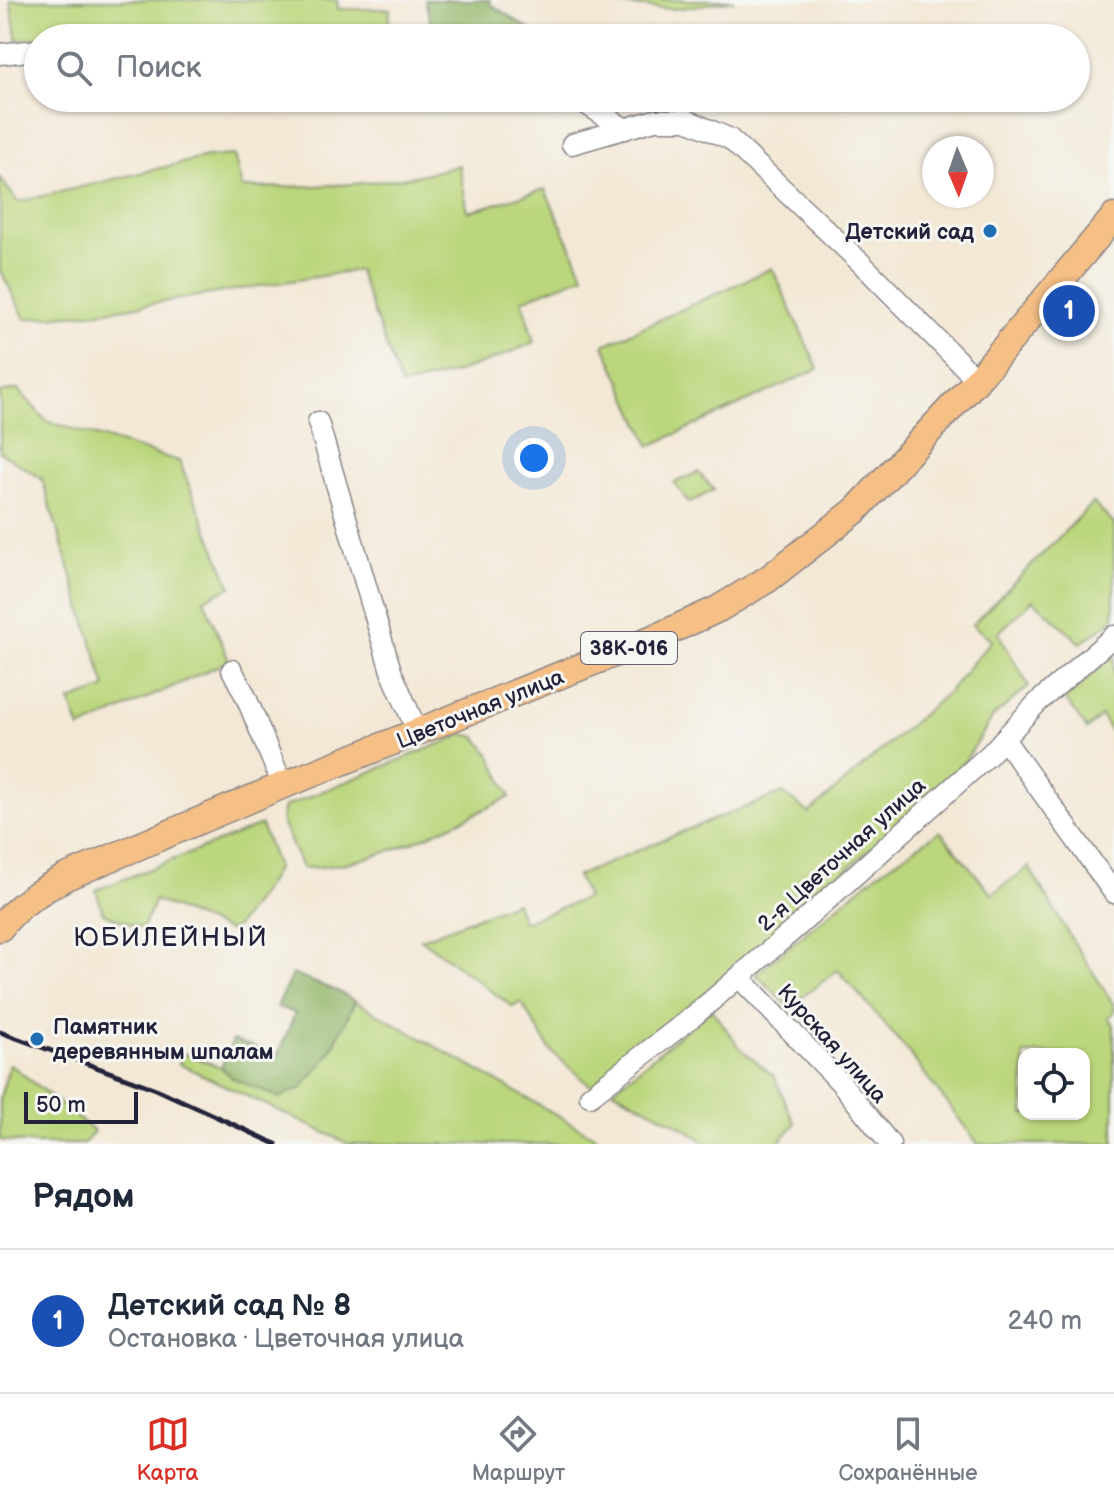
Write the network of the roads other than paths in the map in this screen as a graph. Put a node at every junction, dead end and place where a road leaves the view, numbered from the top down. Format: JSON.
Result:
{"nodes":[{"id":1,"x":24,"y":51,"type":"edge"},
{"id":2,"x":0,"y":54,"type":"edge"},
{"id":3,"x":599,"y":112,"type":"edge"},
{"id":4,"x":625,"y":129,"type":"junction"},
{"id":5,"x":572,"y":144,"type":"dead end"},
{"id":6,"x":1114,"y":217,"type":"edge"},
{"id":7,"x":977,"y":380,"type":"junction"},
{"id":8,"x":318,"y":422,"type":"dead end"},
{"id":9,"x":1114,"y":636,"type":"edge"},
{"id":10,"x":232,"y":670,"type":"dead end"},
{"id":11,"x":418,"y":733,"type":"junction"},
{"id":12,"x":1004,"y":739,"type":"junction"},
{"id":13,"x":283,"y":786,"type":"junction"},
{"id":14,"x":1114,"y":893,"type":"edge"},
{"id":15,"x":3,"y":917,"type":"edge"},
{"id":16,"x":739,"y":977,"type":"junction"},
{"id":17,"x":590,"y":1096,"type":"dead end"},
{"id":18,"x":890,"y":1144,"type":"edge"}],
"edges":[{"from":1,"to":2,"type":"street"},
{"from":3,"to":4,"type":"street"},
{"from":4,"to":5,"type":"street"},
{"from":4,"to":7,"type":"street"},
{"from":6,"to":7,"type":"main road","name":"Цветочная улица","number":"38К-016"},
{"from":7,"to":11,"type":"main road","name":"Цветочная улица","number":"38К-016"},
{"from":8,"to":11,"type":"street"},
{"from":9,"to":12,"type":"street","name":"2-я Цветочная улица"},
{"from":10,"to":13,"type":"street"},
{"from":11,"to":13,"type":"main road","name":"Цветочная улица","number":"38К-016"},
{"from":12,"to":14,"type":"street"},
{"from":12,"to":16,"type":"street","name":"2-я Цветочная улица"},
{"from":13,"to":15,"type":"main road","name":"Цветочная улица","number":"38К-016"},
{"from":16,"to":17,"type":"street","name":"2-я Цветочная улица"},
{"from":16,"to":18,"type":"street","name":"Курская улица"}]}
